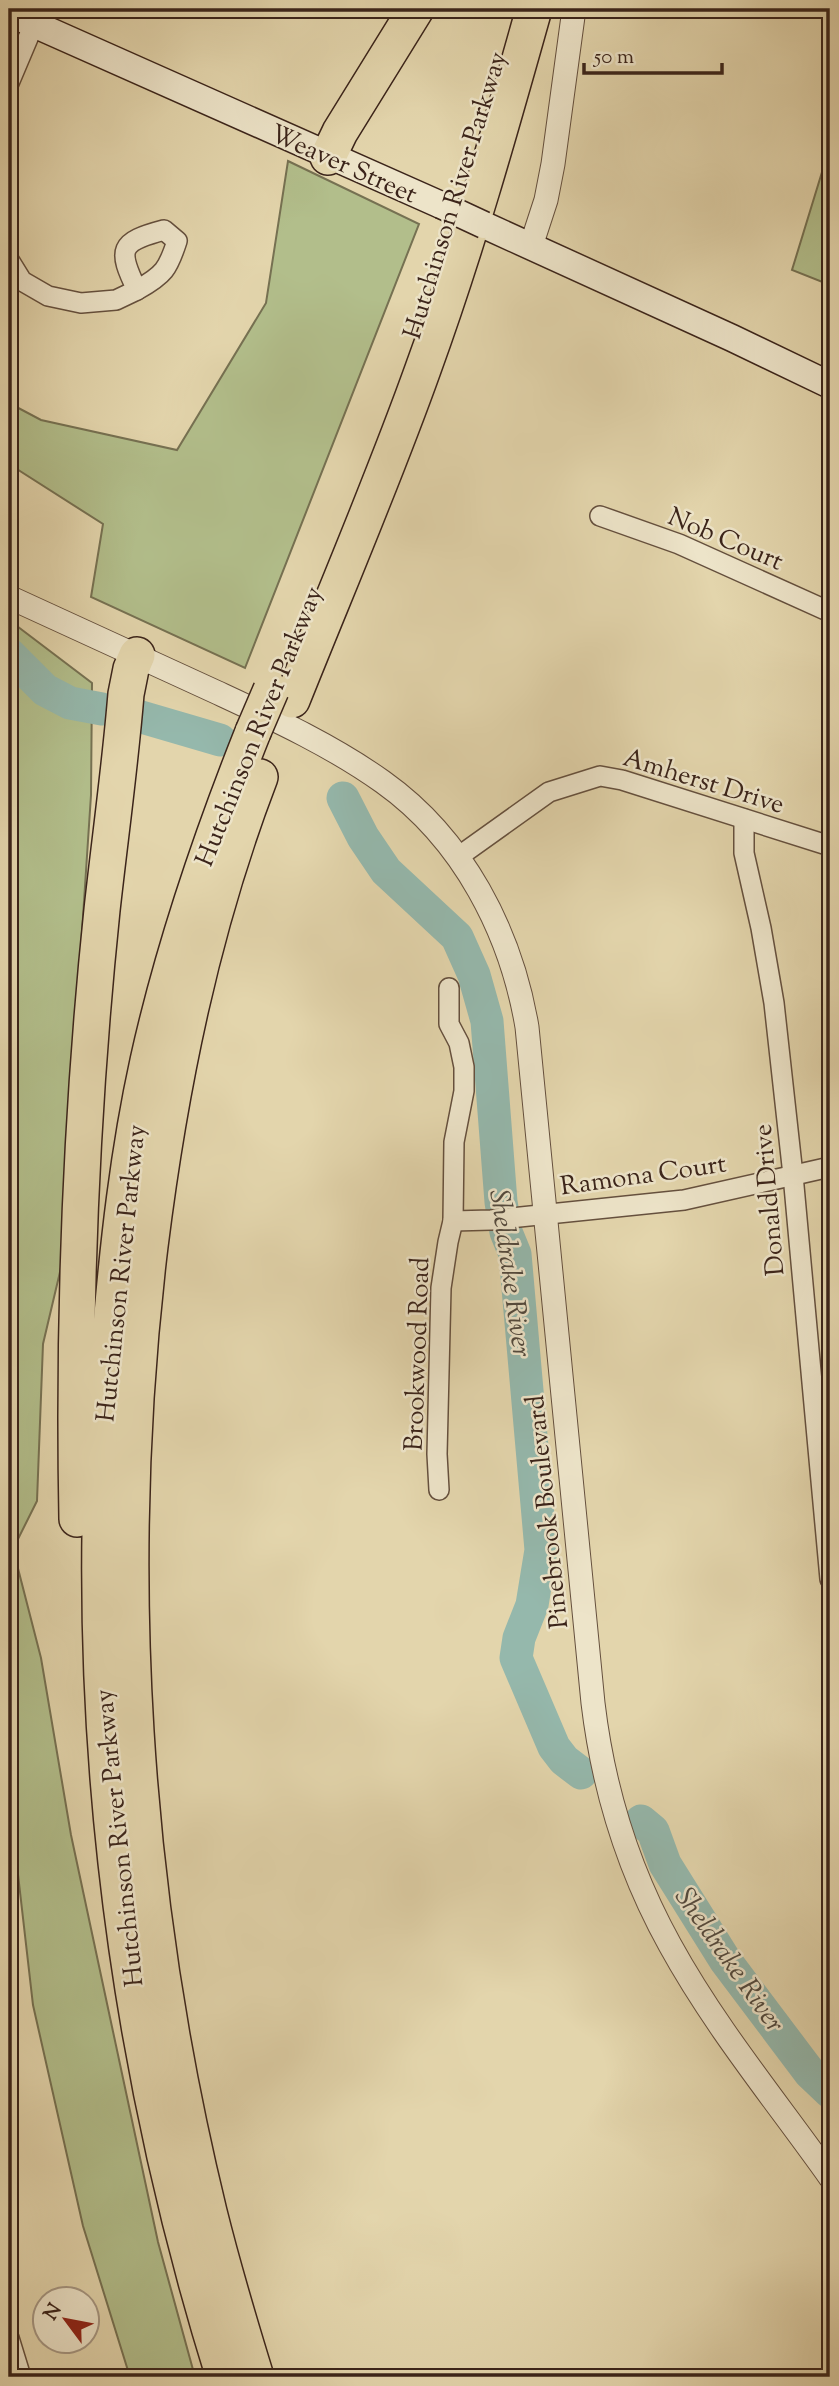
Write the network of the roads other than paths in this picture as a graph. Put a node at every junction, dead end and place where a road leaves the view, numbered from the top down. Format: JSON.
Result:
{"nodes":[{"id":1,"x":416,"y":9,"type":"edge"},
{"id":2,"x":510,"y":9,"type":"edge"},
{"id":3,"x":534,"y":9,"type":"edge"},
{"id":4,"x":574,"y":9,"type":"edge"},
{"id":5,"x":9,"y":13,"type":"edge"},
{"id":6,"x":34,"y":24,"type":"junction"},
{"id":7,"x":9,"y":83,"type":"edge"},
{"id":8,"x":328,"y":157,"type":"junction"},
{"id":9,"x":531,"y":246,"type":"junction"},
{"id":10,"x":9,"y":260,"type":"edge"},
{"id":11,"x":137,"y":290,"type":"dead end"},
{"id":12,"x":830,"y":385,"type":"edge"},
{"id":13,"x":600,"y":516,"type":"dead end"},
{"id":14,"x":9,"y":597,"type":"edge"},
{"id":15,"x":830,"y":612,"type":"edge"},
{"id":16,"x":137,"y":655,"type":"junction"},
{"id":17,"x":281,"y":695,"type":"junction"},
{"id":18,"x":263,"y":737,"type":"junction"},
{"id":19,"x":744,"y":819,"type":"junction"},
{"id":20,"x":830,"y":846,"type":"edge"},
{"id":21,"x":458,"y":857,"type":"junction"},
{"id":22,"x":449,"y":988,"type":"dead end"},
{"id":23,"x":830,"y":1167,"type":"edge"},
{"id":24,"x":793,"y":1175,"type":"junction"},
{"id":25,"x":546,"y":1214,"type":"junction"},
{"id":26,"x":453,"y":1221,"type":"junction"},
{"id":27,"x":439,"y":1490,"type":"dead end"},
{"id":28,"x":830,"y":1579,"type":"edge"},
{"id":29,"x":103,"y":1719,"type":"junction"},
{"id":30,"x":830,"y":2177,"type":"edge"},
{"id":31,"x":9,"y":2338,"type":"edge"},
{"id":32,"x":21,"y":2377,"type":"edge"},
{"id":33,"x":224,"y":2377,"type":"edge"},
{"id":34,"x":256,"y":2377,"type":"edge"}],
"edges":[{"from":1,"to":8,"type":"highway"},
{"from":2,"to":17,"type":"highway","name":"Hutchinson River Parkway"},
{"from":3,"to":17,"type":"highway","name":"Hutchinson River Parkway"},
{"from":4,"to":9,"type":"street"},
{"from":5,"to":6,"type":"main road","name":"Weaver Street"},
{"from":6,"to":7,"type":"street"},
{"from":6,"to":8,"type":"main road","name":"Weaver Street"},
{"from":8,"to":9,"type":"main road","name":"Weaver Street","bridge":true},
{"from":9,"to":12,"type":"main road","name":"Weaver Street"},
{"from":10,"to":11,"type":"street"},
{"from":13,"to":15,"type":"street","name":"Nob Court"},
{"from":14,"to":16,"type":"street","name":"Pinebrook Boulevard"},
{"from":16,"to":21,"type":"street","name":"Pinebrook Boulevard"},
{"from":16,"to":29,"type":"highway"},
{"from":17,"to":18,"type":"highway","name":"Hutchinson River Parkway"},
{"from":18,"to":29,"type":"highway","name":"Hutchinson River Parkway"},
{"from":18,"to":34,"type":"highway","name":"Hutchinson River Parkway"},
{"from":19,"to":20,"type":"street","name":"Amherst Drive"},
{"from":19,"to":21,"type":"street","name":"Amherst Drive"},
{"from":19,"to":24,"type":"street","name":"Donald Drive"},
{"from":21,"to":25,"type":"street","name":"Pinebrook Boulevard"},
{"from":22,"to":26,"type":"street","name":"Brookwood Road"},
{"from":23,"to":24,"type":"street","name":"Ramona Court"},
{"from":24,"to":25,"type":"street","name":"Ramona Court"},
{"from":24,"to":28,"type":"street","name":"Donald Drive"},
{"from":25,"to":26,"type":"street"},
{"from":25,"to":30,"type":"street","name":"Pinebrook Boulevard"},
{"from":26,"to":27,"type":"street","name":"Brookwood Road"},
{"from":29,"to":33,"type":"highway","name":"Hutchinson River Parkway"},
{"from":31,"to":32,"type":"street"}]}
